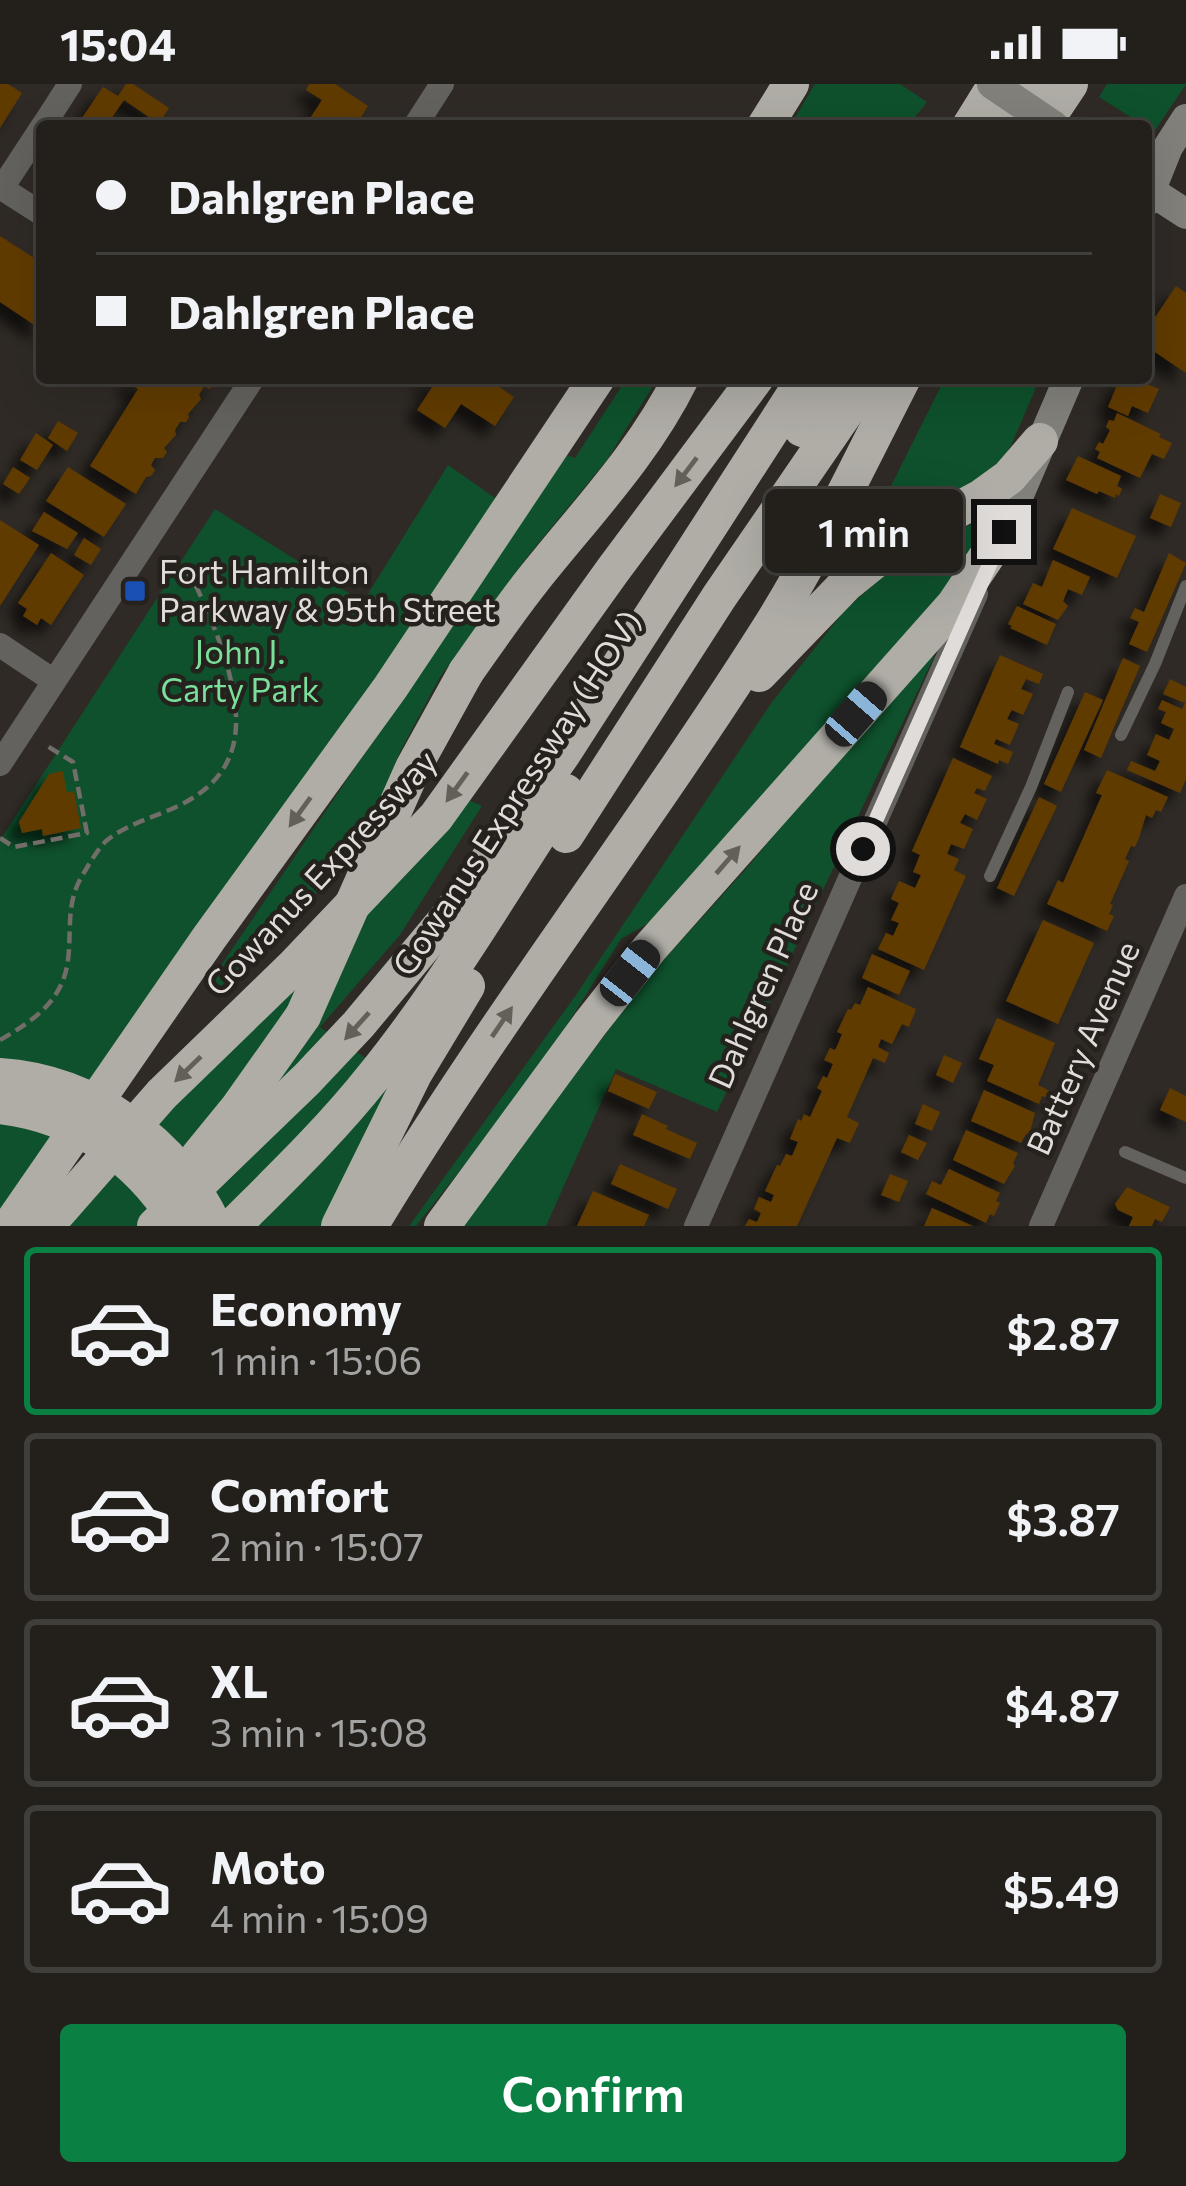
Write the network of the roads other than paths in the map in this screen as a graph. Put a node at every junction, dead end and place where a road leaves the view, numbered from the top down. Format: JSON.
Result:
{"nodes":[{"id":1,"x":70,"y":84,"type":"edge"},
{"id":2,"x":442,"y":84,"type":"edge"},
{"id":3,"x":791,"y":84,"type":"edge"},
{"id":4,"x":994,"y":84,"type":"edge"},
{"id":5,"x":1030,"y":84,"type":"edge"},
{"id":6,"x":1070,"y":84,"type":"edge"},
{"id":7,"x":1186,"y":118,"type":"edge"},
{"id":8,"x":46,"y":120,"type":"edge"},
{"id":9,"x":419,"y":120,"type":"edge"},
{"id":10,"x":768,"y":120,"type":"edge"},
{"id":11,"x":973,"y":120,"type":"edge"},
{"id":12,"x":1008,"y":120,"type":"edge"},
{"id":13,"x":1045,"y":120,"type":"edge"},
{"id":14,"x":1046,"y":120,"type":"edge"},
{"id":15,"x":36,"y":135,"type":"edge"},
{"id":16,"x":1152,"y":185,"type":"edge"},
{"id":17,"x":1,"y":188,"type":"edge"},
{"id":18,"x":1152,"y":196,"type":"edge"},
{"id":19,"x":36,"y":210,"type":"edge"},
{"id":20,"x":1186,"y":214,"type":"edge"},
{"id":21,"x":249,"y":384,"type":"edge"},
{"id":22,"x":592,"y":384,"type":"edge"},
{"id":23,"x":679,"y":384,"type":"edge"},
{"id":24,"x":752,"y":384,"type":"edge"},
{"id":25,"x":802,"y":384,"type":"edge"},
{"id":26,"x":831,"y":384,"type":"edge"},
{"id":27,"x":865,"y":384,"type":"edge"},
{"id":28,"x":900,"y":384,"type":"edge"},
{"id":29,"x":1066,"y":384,"type":"edge"},
{"id":30,"x":1040,"y":441,"type":"junction"},
{"id":31,"x":1004,"y":532,"type":"junction"},
{"id":32,"x":1186,"y":586,"type":"edge"},
{"id":33,"x":0,"y":645,"type":"edge"},
{"id":34,"x":55,"y":681,"type":"junction"},
{"id":35,"x":1068,"y":692,"type":"dead end"},
{"id":36,"x":1120,"y":735,"type":"dead end"},
{"id":37,"x":0,"y":764,"type":"edge"},
{"id":38,"x":674,"y":772,"type":"junction"},
{"id":39,"x":990,"y":876,"type":"dead end"},
{"id":40,"x":1186,"y":896,"type":"edge"},
{"id":41,"x":0,"y":1076,"type":"edge"},
{"id":42,"x":0,"y":1087,"type":"edge"},
{"id":43,"x":0,"y":1106,"type":"edge"},
{"id":44,"x":0,"y":1117,"type":"edge"},
{"id":45,"x":1125,"y":1152,"type":"dead end"},
{"id":46,"x":1186,"y":1178,"type":"edge"},
{"id":47,"x":10,"y":1226,"type":"edge"},
{"id":48,"x":46,"y":1226,"type":"edge"},
{"id":49,"x":142,"y":1226,"type":"edge"},
{"id":50,"x":155,"y":1226,"type":"edge"},
{"id":51,"x":166,"y":1226,"type":"edge"},
{"id":52,"x":180,"y":1226,"type":"edge"},
{"id":53,"x":200,"y":1226,"type":"edge"},
{"id":54,"x":214,"y":1226,"type":"edge"},
{"id":55,"x":233,"y":1226,"type":"edge"},
{"id":56,"x":339,"y":1226,"type":"edge"},
{"id":57,"x":370,"y":1226,"type":"edge"},
{"id":58,"x":442,"y":1226,"type":"edge"},
{"id":59,"x":696,"y":1226,"type":"edge"},
{"id":60,"x":1041,"y":1226,"type":"edge"}],
"edges":[{"from":1,"to":8,"type":"street"},
{"from":2,"to":9,"type":"street"},
{"from":3,"to":10,"type":"highway"},
{"from":4,"to":11,"type":"highway"},
{"from":4,"to":13,"type":"main road","bridge":true},
{"from":5,"to":12,"type":"highway"},
{"from":6,"to":14,"type":"highway"},
{"from":7,"to":16,"type":"main road"},
{"from":15,"to":17,"type":"street"},
{"from":17,"to":19,"type":"street"},
{"from":18,"to":20,"type":"main road"},
{"from":21,"to":34,"type":"street"},
{"from":22,"to":47,"type":"highway","one_way":true},
{"from":23,"to":49,"type":"highway","bridge":true},
{"from":24,"to":48,"type":"highway","name":"Gowanus Expressway","one_way":true},
{"from":25,"to":50,"type":"highway","one_way":true},
{"from":26,"to":55,"type":"highway","name":"Gowanus Expressway (HOV)"},
{"from":27,"to":56,"type":"highway"},
{"from":28,"to":38,"type":"highway"},
{"from":29,"to":30,"type":"main road","name":"Dahlgren Place"},
{"from":30,"to":31,"type":"main road","name":"Dahlgren Place"},
{"from":30,"to":38,"type":"highway"},
{"from":58,"to":31,"type":"highway","one_way":true},
{"from":31,"to":59,"type":"street","name":"Dahlgren Place"},
{"from":32,"to":36,"type":"lane"},
{"from":33,"to":34,"type":"street"},
{"from":34,"to":37,"type":"street"},
{"from":35,"to":39,"type":"lane"},
{"from":57,"to":38,"type":"highway","one_way":true},
{"from":40,"to":60,"type":"street","name":"Battery Avenue"},
{"from":41,"to":54,"type":"highway","bridge":true},
{"from":42,"to":53,"type":"highway"},
{"from":43,"to":52,"type":"highway","bridge":true},
{"from":44,"to":51,"type":"highway"},
{"from":45,"to":46,"type":"lane"}]}
